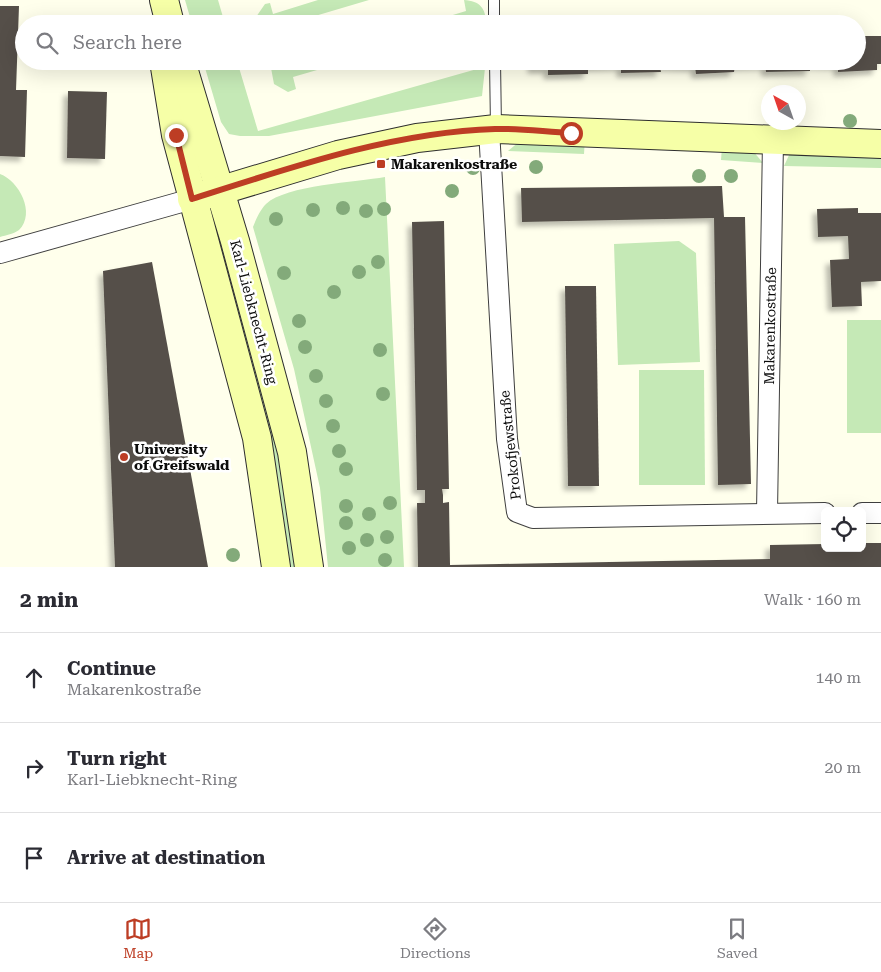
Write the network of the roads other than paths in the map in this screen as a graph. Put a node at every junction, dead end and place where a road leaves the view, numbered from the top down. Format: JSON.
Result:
{"nodes":[{"id":1,"x":153,"y":0,"type":"edge"},
{"id":2,"x":164,"y":0,"type":"edge"},
{"id":3,"x":494,"y":0,"type":"edge"},
{"id":4,"x":156,"y":15,"type":"edge"},
{"id":5,"x":168,"y":15,"type":"edge"},
{"id":6,"x":494,"y":15,"type":"edge"},
{"id":7,"x":165,"y":70,"type":"edge"},
{"id":8,"x":184,"y":70,"type":"edge"},
{"id":9,"x":495,"y":70,"type":"edge"},
{"id":10,"x":492,"y":129,"type":"junction"},
{"id":11,"x":773,"y":141,"type":"junction"},
{"id":12,"x":881,"y":144,"type":"edge"},
{"id":13,"x":220,"y":190,"type":"junction"},
{"id":14,"x":192,"y":199,"type":"junction"},
{"id":15,"x":0,"y":253,"type":"edge"},
{"id":16,"x":767,"y":512,"type":"junction"},
{"id":17,"x":821,"y":513,"type":"edge"},
{"id":18,"x":866,"y":513,"type":"edge"},
{"id":19,"x":881,"y":513,"type":"edge"},
{"id":20,"x":276,"y":567,"type":"edge"},
{"id":21,"x":309,"y":567,"type":"edge"}],
"edges":[{"from":1,"to":4,"type":"street"},
{"from":2,"to":5,"type":"street"},
{"from":3,"to":6,"type":"lane"},
{"from":7,"to":14,"type":"street"},
{"from":8,"to":13,"type":"street","name":"Karl-Liebknecht-Ring"},
{"from":9,"to":10,"type":"lane"},
{"from":10,"to":11,"type":"street"},
{"from":10,"to":13,"type":"street"},
{"from":10,"to":16,"type":"street","name":"Prokofjewstraße"},
{"from":11,"to":12,"type":"street"},
{"from":11,"to":16,"type":"street","name":"Makarenkostraße"},
{"from":13,"to":14,"type":"street"},
{"from":13,"to":21,"type":"street","name":"Karl-Liebknecht-Ring"},
{"from":14,"to":15,"type":"street"},
{"from":14,"to":20,"type":"street"},
{"from":16,"to":17,"type":"street","name":"Prokofjewstraße"},
{"from":18,"to":19,"type":"street"}]}
